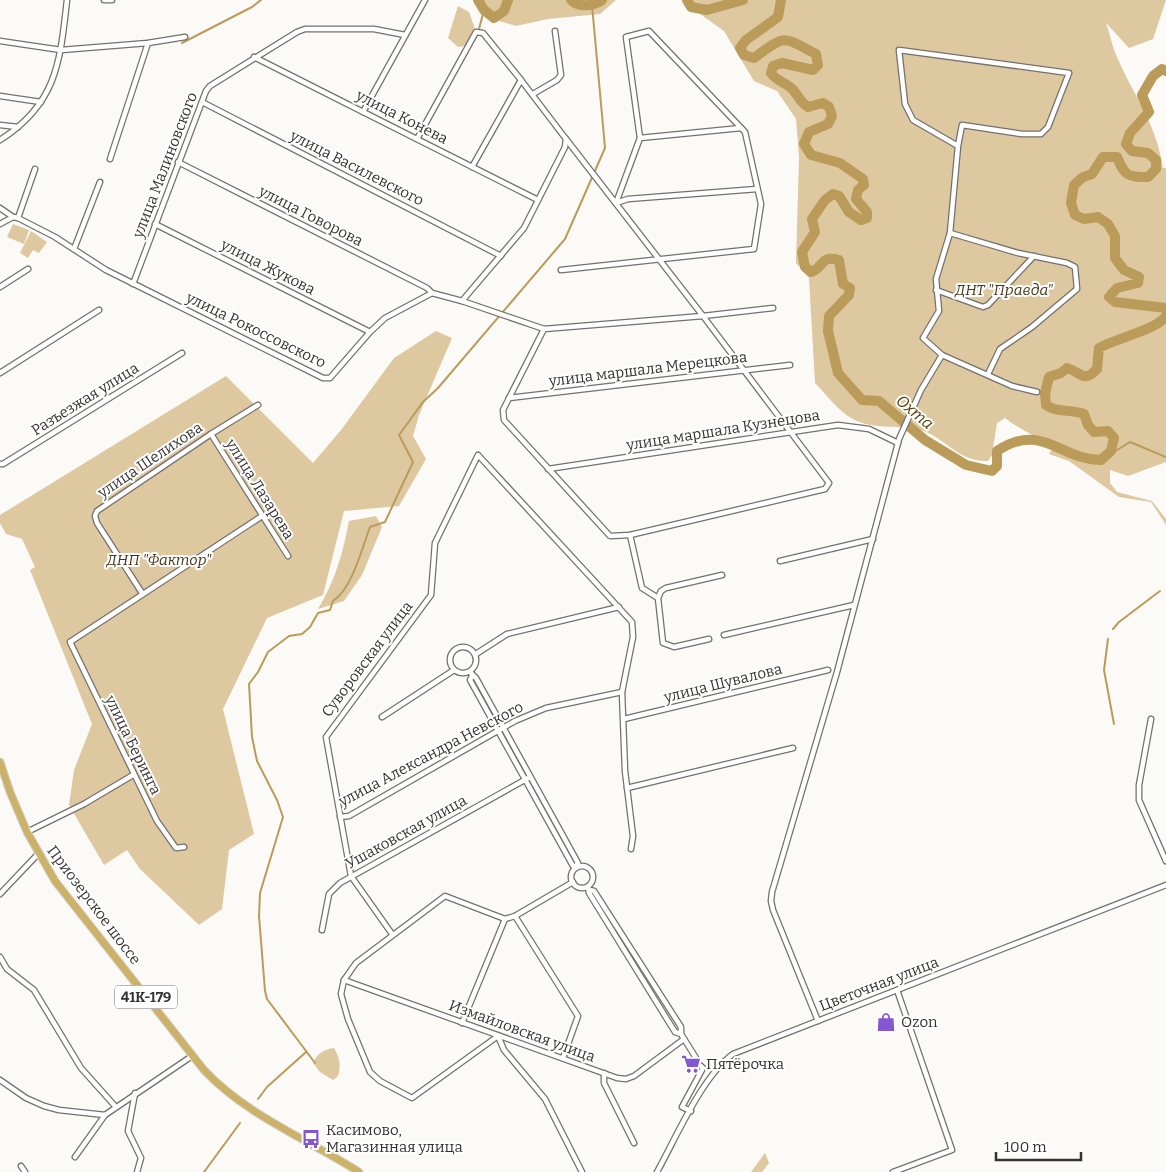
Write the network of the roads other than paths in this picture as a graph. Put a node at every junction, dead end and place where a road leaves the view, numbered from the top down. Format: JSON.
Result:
{"nodes":[{"id":1,"x":67,"y":0,"type":"edge"},
{"id":2,"x":104,"y":0,"type":"edge"},
{"id":3,"x":112,"y":0,"type":"edge"},
{"id":4,"x":425,"y":0,"type":"edge"},
{"id":5,"x":555,"y":31,"type":"dead end"},
{"id":6,"x":406,"y":36,"type":"junction"},
{"id":7,"x":184,"y":37,"type":"dead end"},
{"id":8,"x":0,"y":41,"type":"edge"},
{"id":9,"x":148,"y":43,"type":"junction"},
{"id":10,"x":61,"y":50,"type":"junction"},
{"id":11,"x":254,"y":57,"type":"junction"},
{"id":12,"x":521,"y":80,"type":"junction"},
{"id":13,"x":533,"y":94,"type":"junction"},
{"id":14,"x":0,"y":96,"type":"edge"},
{"id":15,"x":41,"y":102,"type":"junction"},
{"id":16,"x":202,"y":102,"type":"junction"},
{"id":17,"x":363,"y":112,"type":"junction"},
{"id":18,"x":0,"y":125,"type":"edge"},
{"id":19,"x":18,"y":127,"type":"junction"},
{"id":20,"x":741,"y":128,"type":"junction"},
{"id":21,"x":640,"y":138,"type":"junction"},
{"id":22,"x":566,"y":139,"type":"junction"},
{"id":23,"x":0,"y":140,"type":"edge"},
{"id":24,"x":418,"y":140,"type":"junction"},
{"id":25,"x":958,"y":146,"type":"junction"},
{"id":26,"x":110,"y":159,"type":"dead end"},
{"id":27,"x":178,"y":162,"type":"junction"},
{"id":28,"x":472,"y":167,"type":"junction"},
{"id":29,"x":36,"y":169,"type":"dead end"},
{"id":30,"x":100,"y":182,"type":"dead end"},
{"id":31,"x":758,"y":190,"type":"junction"},
{"id":32,"x":538,"y":200,"type":"junction"},
{"id":33,"x":616,"y":203,"type":"junction"},
{"id":34,"x":0,"y":208,"type":"edge"},
{"id":35,"x":15,"y":217,"type":"junction"},
{"id":36,"x":0,"y":224,"type":"edge"},
{"id":37,"x":155,"y":224,"type":"junction"},
{"id":38,"x":950,"y":233,"type":"junction"},
{"id":39,"x":74,"y":249,"type":"junction"},
{"id":40,"x":501,"y":256,"type":"junction"},
{"id":41,"x":1034,"y":256,"type":"junction"},
{"id":42,"x":660,"y":259,"type":"junction"},
{"id":43,"x":28,"y":268,"type":"dead end"},
{"id":44,"x":561,"y":270,"type":"dead end"},
{"id":45,"x":133,"y":284,"type":"junction"},
{"id":46,"x":0,"y":287,"type":"edge"},
{"id":47,"x":936,"y":290,"type":"junction"},
{"id":48,"x":432,"y":293,"type":"junction"},
{"id":49,"x":462,"y":301,"type":"junction"},
{"id":50,"x":773,"y":308,"type":"dead end"},
{"id":51,"x":99,"y":310,"type":"dead end"},
{"id":52,"x":703,"y":316,"type":"junction"},
{"id":53,"x":544,"y":329,"type":"junction"},
{"id":54,"x":370,"y":332,"type":"junction"},
{"id":55,"x":182,"y":354,"type":"dead end"},
{"id":56,"x":942,"y":355,"type":"junction"},
{"id":57,"x":790,"y":365,"type":"dead end"},
{"id":58,"x":745,"y":370,"type":"junction"},
{"id":59,"x":0,"y":373,"type":"edge"},
{"id":60,"x":988,"y":374,"type":"junction"},
{"id":61,"x":1037,"y":392,"type":"dead end"},
{"id":62,"x":509,"y":398,"type":"junction"},
{"id":63,"x":258,"y":405,"type":"dead end"},
{"id":64,"x":792,"y":432,"type":"junction"},
{"id":65,"x":211,"y":434,"type":"junction"},
{"id":66,"x":899,"y":441,"type":"junction"},
{"id":67,"x":0,"y":464,"type":"edge"},
{"id":68,"x":548,"y":469,"type":"junction"},
{"id":69,"x":262,"y":516,"type":"junction"},
{"id":70,"x":630,"y":535,"type":"junction"},
{"id":71,"x":873,"y":539,"type":"junction"},
{"id":72,"x":288,"y":556,"type":"dead end"},
{"id":73,"x":780,"y":561,"type":"dead end"},
{"id":74,"x":722,"y":575,"type":"dead end"},
{"id":75,"x":666,"y":588,"type":"junction"},
{"id":76,"x":648,"y":592,"type":"junction"},
{"id":77,"x":142,"y":593,"type":"junction"},
{"id":78,"x":658,"y":598,"type":"junction"},
{"id":79,"x":854,"y":605,"type":"junction"},
{"id":80,"x":619,"y":607,"type":"junction"},
{"id":81,"x":724,"y":635,"type":"dead end"},
{"id":82,"x":708,"y":639,"type":"dead end"},
{"id":83,"x":476,"y":654,"type":"junction"},
{"id":84,"x":454,"y":670,"type":"junction"},
{"id":85,"x":828,"y":670,"type":"dead end"},
{"id":86,"x":471,"y":674,"type":"junction"},
{"id":87,"x":622,"y":692,"type":"junction"},
{"id":88,"x":382,"y":718,"type":"dead end"},
{"id":89,"x":624,"y":719,"type":"junction"},
{"id":90,"x":1151,"y":719,"type":"dead end"},
{"id":91,"x":504,"y":728,"type":"junction"},
{"id":92,"x":499,"y":731,"type":"junction"},
{"id":93,"x":794,"y":748,"type":"dead end"},
{"id":94,"x":0,"y":762,"type":"edge"},
{"id":95,"x":133,"y":775,"type":"junction"},
{"id":96,"x":528,"y":778,"type":"junction"},
{"id":97,"x":627,"y":788,"type":"junction"},
{"id":98,"x":340,"y":817,"type":"junction"},
{"id":99,"x":27,"y":832,"type":"junction"},
{"id":100,"x":184,"y":846,"type":"dead end"},
{"id":101,"x":631,"y":849,"type":"dead end"},
{"id":102,"x":38,"y":854,"type":"junction"},
{"id":103,"x":1166,"y":861,"type":"edge"},
{"id":104,"x":576,"y":867,"type":"junction"},
{"id":105,"x":351,"y":876,"type":"junction"},
{"id":106,"x":573,"y":882,"type":"junction"},
{"id":107,"x":1166,"y":885,"type":"edge"},
{"id":108,"x":589,"y":888,"type":"junction"},
{"id":109,"x":0,"y":894,"type":"edge"},
{"id":110,"x":515,"y":916,"type":"junction"},
{"id":111,"x":505,"y":919,"type":"junction"},
{"id":112,"x":322,"y":930,"type":"dead end"},
{"id":113,"x":392,"y":934,"type":"junction"},
{"id":114,"x":0,"y":957,"type":"edge"},
{"id":115,"x":344,"y":980,"type":"junction"},
{"id":116,"x":897,"y":990,"type":"junction"},
{"id":117,"x":818,"y":1021,"type":"junction"},
{"id":118,"x":462,"y":1023,"type":"junction"},
{"id":119,"x":498,"y":1036,"type":"junction"},
{"id":120,"x":682,"y":1036,"type":"junction"},
{"id":121,"x":192,"y":1056,"type":"junction"},
{"id":122,"x":563,"y":1058,"type":"junction"},
{"id":123,"x":696,"y":1058,"type":"dead end"},
{"id":124,"x":702,"y":1066,"type":"dead end"},
{"id":125,"x":604,"y":1073,"type":"junction"},
{"id":126,"x":0,"y":1080,"type":"edge"},
{"id":127,"x":135,"y":1093,"type":"junction"},
{"id":128,"x":115,"y":1106,"type":"junction"},
{"id":129,"x":691,"y":1111,"type":"junction"},
{"id":130,"x":105,"y":1115,"type":"junction"},
{"id":131,"x":676,"y":1138,"type":"junction"},
{"id":132,"x":681,"y":1141,"type":"dead end"},
{"id":133,"x":634,"y":1143,"type":"dead end"},
{"id":134,"x":75,"y":1157,"type":"dead end"},
{"id":135,"x":21,"y":1166,"type":"dead end"},
{"id":136,"x":25,"y":1172,"type":"edge"},
{"id":137,"x":137,"y":1172,"type":"edge"},
{"id":138,"x":359,"y":1172,"type":"edge"},
{"id":139,"x":582,"y":1172,"type":"edge"},
{"id":140,"x":658,"y":1172,"type":"edge"},
{"id":141,"x":893,"y":1172,"type":"edge"}],
"edges":[{"from":1,"to":10,"type":"street"},
{"from":2,"to":3,"type":"street"},
{"from":4,"to":6,"type":"street"},
{"from":5,"to":13,"type":"street"},
{"from":6,"to":11,"type":"street","name":"улица Малиновского"},
{"from":6,"to":17,"type":"street"},
{"from":7,"to":9,"type":"street"},
{"from":8,"to":10,"type":"street"},
{"from":9,"to":10,"type":"street"},
{"from":9,"to":26,"type":"street"},
{"from":10,"to":15,"type":"street"},
{"from":11,"to":16,"type":"street","name":"улица Малиновского"},
{"from":11,"to":17,"type":"street","name":"улица Конева"},
{"from":12,"to":13,"type":"street"},
{"from":12,"to":24,"type":"street"},
{"from":12,"to":28,"type":"street"},
{"from":13,"to":22,"type":"street"},
{"from":14,"to":15,"type":"street"},
{"from":15,"to":19,"type":"street"},
{"from":16,"to":27,"type":"street","name":"улица Малиновского"},
{"from":16,"to":40,"type":"street","name":"улица Василевского"},
{"from":17,"to":24,"type":"street","name":"улица Конева"},
{"from":18,"to":19,"type":"street"},
{"from":19,"to":23,"type":"street"},
{"from":20,"to":21,"type":"street"},
{"from":20,"to":21,"type":"street"},
{"from":20,"to":31,"type":"street"},
{"from":21,"to":33,"type":"street"},
{"from":22,"to":32,"type":"street"},
{"from":22,"to":33,"type":"street"},
{"from":24,"to":28,"type":"street","name":"улица Конева"},
{"from":25,"to":25,"type":"street"},
{"from":25,"to":38,"type":"street"},
{"from":27,"to":37,"type":"street","name":"улица Малиновского"},
{"from":27,"to":48,"type":"street","name":"улица Говорова"},
{"from":28,"to":32,"type":"street","name":"улица Конева"},
{"from":29,"to":35,"type":"street"},
{"from":30,"to":39,"type":"street"},
{"from":31,"to":33,"type":"street"},
{"from":31,"to":42,"type":"street"},
{"from":32,"to":40,"type":"street"},
{"from":33,"to":42,"type":"street"},
{"from":34,"to":35,"type":"street","name":"улица Рокоссовского"},
{"from":35,"to":36,"type":"street"},
{"from":35,"to":39,"type":"street","name":"улица Рокоссовского"},
{"from":37,"to":45,"type":"street","name":"улица Малиновского"},
{"from":37,"to":54,"type":"street","name":"улица Жукова"},
{"from":38,"to":41,"type":"street"},
{"from":38,"to":47,"type":"street"},
{"from":39,"to":45,"type":"street","name":"улица Рокоссовского"},
{"from":40,"to":49,"type":"street"},
{"from":41,"to":47,"type":"street"},
{"from":41,"to":60,"type":"street"},
{"from":42,"to":44,"type":"street"},
{"from":42,"to":52,"type":"street"},
{"from":43,"to":46,"type":"street"},
{"from":45,"to":54,"type":"street","name":"улица Рокоссовского"},
{"from":47,"to":56,"type":"street"},
{"from":48,"to":49,"type":"street"},
{"from":48,"to":54,"type":"street","name":"улица Рокоссовского"},
{"from":49,"to":53,"type":"street"},
{"from":50,"to":52,"type":"street"},
{"from":51,"to":59,"type":"street"},
{"from":52,"to":53,"type":"street"},
{"from":52,"to":58,"type":"street"},
{"from":53,"to":62,"type":"street"},
{"from":55,"to":67,"type":"street","name":"Разъезжая улица"},
{"from":56,"to":60,"type":"street"},
{"from":56,"to":66,"type":"street"},
{"from":57,"to":58,"type":"street","name":"улица маршала Мерецкова"},
{"from":58,"to":62,"type":"street","name":"улица маршала Мерецкова"},
{"from":58,"to":64,"type":"street"},
{"from":60,"to":61,"type":"street"},
{"from":62,"to":68,"type":"street"},
{"from":63,"to":65,"type":"street","name":"улица Шелихова"},
{"from":64,"to":66,"type":"street","name":"улица маршала Кузнецова"},
{"from":64,"to":68,"type":"street","name":"улица маршала Кузнецова"},
{"from":64,"to":70,"type":"street"},
{"from":65,"to":69,"type":"street","name":"улица Лазарева"},
{"from":65,"to":77,"type":"street","name":"улица Шелихова"},
{"from":66,"to":71,"type":"street"},
{"from":68,"to":70,"type":"street"},
{"from":69,"to":72,"type":"street","name":"улица Лазарева"},
{"from":69,"to":77,"type":"street"},
{"from":70,"to":76,"type":"street"},
{"from":71,"to":73,"type":"street"},
{"from":71,"to":79,"type":"street"},
{"from":74,"to":75,"type":"street"},
{"from":75,"to":76,"type":"street"},
{"from":75,"to":78,"type":"street"},
{"from":76,"to":78,"type":"street"},
{"from":77,"to":95,"type":"street","name":"улица Беринга"},
{"from":78,"to":82,"type":"street"},
{"from":79,"to":81,"type":"street"},
{"from":79,"to":117,"type":"street"},
{"from":80,"to":83,"type":"street"},
{"from":80,"to":87,"type":"street"},
{"from":80,"to":98,"type":"street","name":"Суворовская улица"},
{"from":83,"to":84,"type":"street"},
{"from":83,"to":86,"type":"street"},
{"from":84,"to":86,"type":"street"},
{"from":84,"to":88,"type":"street"},
{"from":85,"to":89,"type":"street","name":"улица Шувалова"},
{"from":86,"to":91,"type":"street"},
{"from":86,"to":92,"type":"street"},
{"from":87,"to":89,"type":"street"},
{"from":87,"to":91,"type":"street","name":"улица Александра Невского"},
{"from":89,"to":97,"type":"street"},
{"from":90,"to":103,"type":"street"},
{"from":91,"to":92,"type":"street","name":"улица Александра Невского"},
{"from":91,"to":96,"type":"street"},
{"from":92,"to":96,"type":"street"},
{"from":92,"to":98,"type":"street","name":"улица Александра Невского"},
{"from":93,"to":97,"type":"street"},
{"from":94,"to":99,"type":"main road","name":"Приозерское шоссе","number":"41К-179"},
{"from":95,"to":99,"type":"street"},
{"from":95,"to":100,"type":"street","name":"улица Беринга"},
{"from":96,"to":104,"type":"street"},
{"from":96,"to":105,"type":"street","name":"Ушаковская улица"},
{"from":97,"to":101,"type":"street"},
{"from":98,"to":105,"type":"street","name":"Суворовская улица"},
{"from":99,"to":102,"type":"main road","name":"Приозерское шоссе","number":"41К-179"},
{"from":102,"to":109,"type":"street"},
{"from":102,"to":121,"type":"main road","name":"Приозерское шоссе","number":"41К-179"},
{"from":104,"to":106,"type":"street"},
{"from":104,"to":108,"type":"street"},
{"from":105,"to":112,"type":"street","name":"Ушаковская улица"},
{"from":105,"to":113,"type":"street","name":"Суворовская улица"},
{"from":106,"to":108,"type":"street"},
{"from":106,"to":110,"type":"street"},
{"from":107,"to":116,"type":"street","name":"Цветочная улица"},
{"from":108,"to":120,"type":"street"},
{"from":108,"to":120,"type":"street"},
{"from":110,"to":111,"type":"street"},
{"from":110,"to":122,"type":"street"},
{"from":111,"to":113,"type":"street"},
{"from":111,"to":118,"type":"street"},
{"from":113,"to":115,"type":"street"},
{"from":114,"to":128,"type":"street"},
{"from":115,"to":118,"type":"street","name":"Измайловская улица"},
{"from":115,"to":119,"type":"street"},
{"from":116,"to":117,"type":"street","name":"Цветочная улица"},
{"from":116,"to":141,"type":"street"},
{"from":117,"to":129,"type":"street","name":"Цветочная улица"},
{"from":118,"to":119,"type":"street","name":"Измайловская улица"},
{"from":119,"to":122,"type":"street","name":"Измайловская улица"},
{"from":119,"to":139,"type":"street"},
{"from":120,"to":123,"type":"street"},
{"from":120,"to":125,"type":"street","name":"Измайловская улица"},
{"from":121,"to":127,"type":"street"},
{"from":121,"to":138,"type":"main road","name":"Приозерское шоссе","number":"41К-179"},
{"from":122,"to":125,"type":"street","name":"Измайловская улица"},
{"from":124,"to":129,"type":"street"},
{"from":125,"to":133,"type":"street"},
{"from":126,"to":130,"type":"street"},
{"from":127,"to":128,"type":"street"},
{"from":127,"to":137,"type":"street"},
{"from":128,"to":130,"type":"street"},
{"from":129,"to":131,"type":"street","name":"Цветочная улица"},
{"from":130,"to":134,"type":"street"},
{"from":131,"to":132,"type":"street"},
{"from":131,"to":140,"type":"street","name":"Цветочная улица"},
{"from":135,"to":136,"type":"street"}]}
